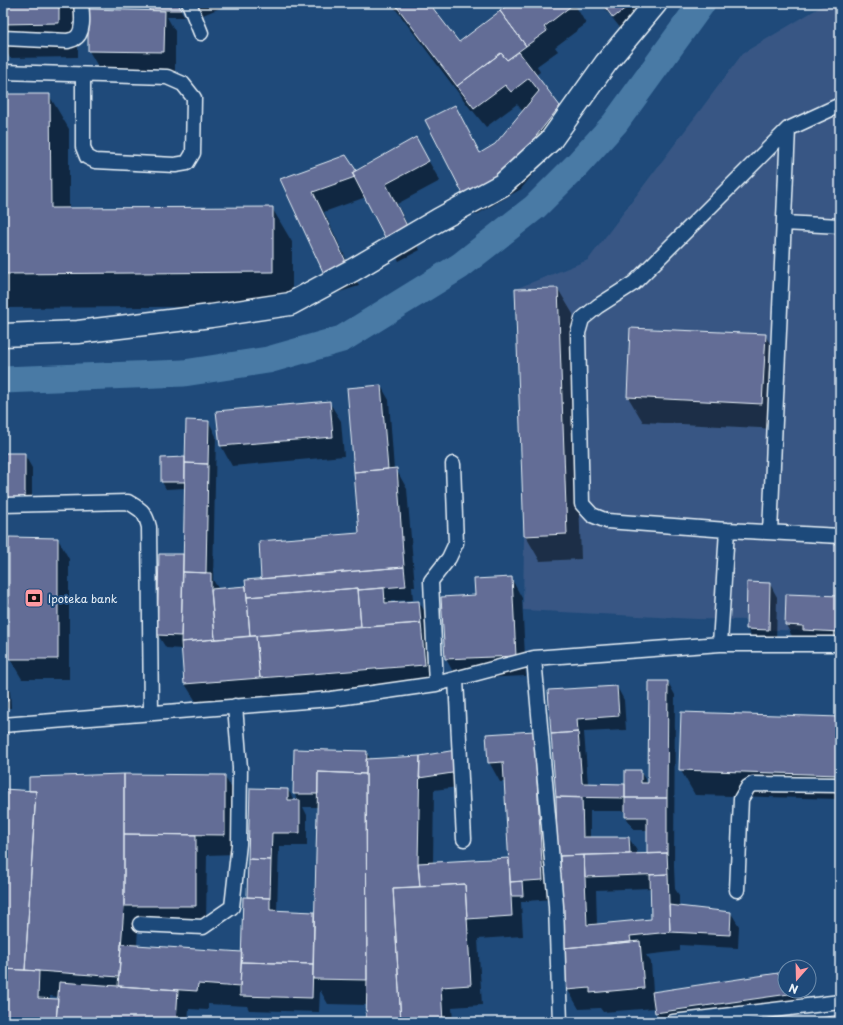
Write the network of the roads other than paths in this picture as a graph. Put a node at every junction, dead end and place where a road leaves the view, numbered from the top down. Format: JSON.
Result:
{"nodes":[{"id":1,"x":81,"y":3,"type":"edge"},
{"id":2,"x":189,"y":3,"type":"edge"},
{"id":3,"x":656,"y":3,"type":"edge"},
{"id":4,"x":201,"y":33,"type":"dead end"},
{"id":5,"x":3,"y":38,"type":"edge"},
{"id":6,"x":3,"y":72,"type":"edge"},
{"id":7,"x":83,"y":75,"type":"junction"},
{"id":8,"x":840,"y":105,"type":"edge"},
{"id":9,"x":788,"y":129,"type":"junction"},
{"id":10,"x":784,"y":223,"type":"junction"},
{"id":11,"x":840,"y":226,"type":"edge"},
{"id":12,"x":3,"y":335,"type":"edge"},
{"id":13,"x":453,"y":464,"type":"dead end"},
{"id":14,"x":3,"y":505,"type":"edge"},
{"id":15,"x":726,"y":530,"type":"junction"},
{"id":16,"x":770,"y":532,"type":"junction"},
{"id":17,"x":840,"y":536,"type":"edge"},
{"id":18,"x":720,"y":644,"type":"junction"},
{"id":19,"x":840,"y":644,"type":"edge"},
{"id":20,"x":534,"y":658,"type":"junction"},
{"id":21,"x":456,"y":679,"type":"junction"},
{"id":22,"x":436,"y":684,"type":"junction"},
{"id":23,"x":235,"y":706,"type":"junction"},
{"id":24,"x":151,"y":713,"type":"junction"},
{"id":25,"x":3,"y":725,"type":"edge"},
{"id":26,"x":840,"y":785,"type":"edge"},
{"id":27,"x":464,"y":839,"type":"dead end"},
{"id":28,"x":737,"y":890,"type":"dead end"},
{"id":29,"x":140,"y":924,"type":"dead end"},
{"id":30,"x":840,"y":1002,"type":"edge"},
{"id":31,"x":560,"y":1022,"type":"edge"},
{"id":32,"x":673,"y":1022,"type":"edge"}],
"edges":[{"from":1,"to":5,"type":"lane"},
{"from":2,"to":4,"type":"lane"},
{"from":3,"to":12,"type":"street"},
{"from":6,"to":7,"type":"lane"},
{"from":7,"to":7,"type":"lane"},
{"from":8,"to":9,"type":"lane"},
{"from":9,"to":10,"type":"lane"},
{"from":9,"to":15,"type":"lane"},
{"from":10,"to":11,"type":"lane"},
{"from":10,"to":16,"type":"lane"},
{"from":13,"to":22,"type":"lane"},
{"from":14,"to":24,"type":"lane"},
{"from":15,"to":16,"type":"lane"},
{"from":15,"to":18,"type":"lane"},
{"from":16,"to":17,"type":"lane"},
{"from":18,"to":19,"type":"lane"},
{"from":18,"to":20,"type":"lane"},
{"from":20,"to":21,"type":"lane"},
{"from":20,"to":31,"type":"lane"},
{"from":21,"to":22,"type":"lane"},
{"from":21,"to":27,"type":"lane"},
{"from":22,"to":23,"type":"lane"},
{"from":23,"to":24,"type":"lane"},
{"from":23,"to":29,"type":"lane"},
{"from":24,"to":25,"type":"lane"},
{"from":26,"to":28,"type":"lane"},
{"from":30,"to":32,"type":"lane"}]}
